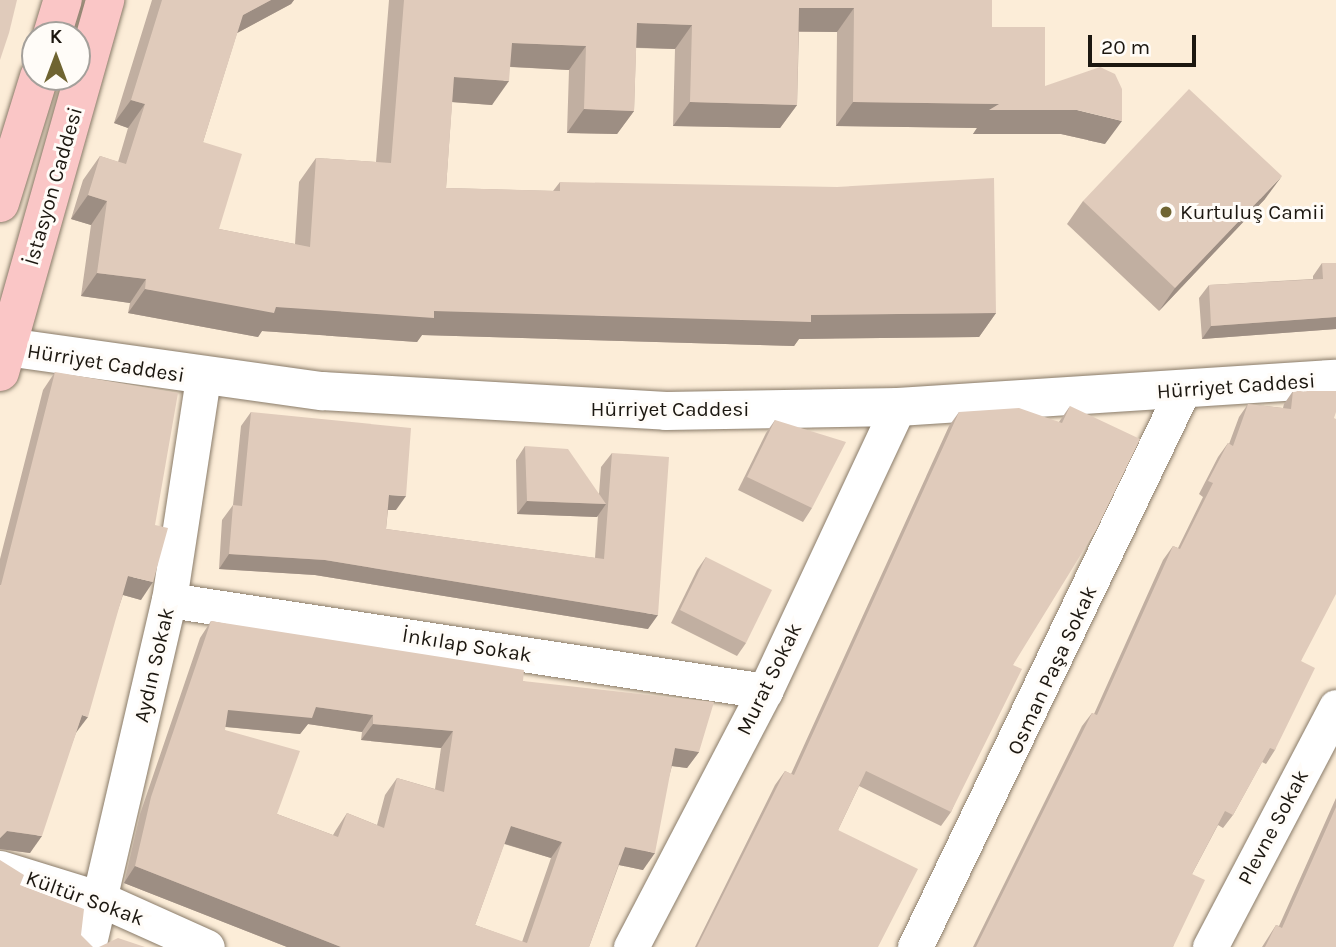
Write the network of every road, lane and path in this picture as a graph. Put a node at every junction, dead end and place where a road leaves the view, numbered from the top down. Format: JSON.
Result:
{"nodes":[{"id":1,"x":63,"y":0,"type":"edge"},
{"id":2,"x":105,"y":0,"type":"edge"},
{"id":3,"x":56,"y":21,"type":"edge"},
{"id":4,"x":35,"y":91,"type":"edge"},
{"id":5,"x":0,"y":202,"type":"edge"},
{"id":6,"x":2,"y":355,"type":"edge"},
{"id":7,"x":203,"y":379,"type":"junction"},
{"id":8,"x":1336,"y":379,"type":"edge"},
{"id":9,"x":1183,"y":390,"type":"junction"},
{"id":10,"x":898,"y":407,"type":"junction"},
{"id":11,"x":169,"y":600,"type":"junction"},
{"id":12,"x":765,"y":691,"type":"junction"},
{"id":13,"x":1336,"y":707,"type":"edge"},
{"id":14,"x":0,"y":868,"type":"edge"},
{"id":15,"x":100,"y":899,"type":"junction"},
{"id":16,"x":88,"y":947,"type":"edge"},
{"id":17,"x":207,"y":947,"type":"edge"},
{"id":18,"x":631,"y":947,"type":"edge"},
{"id":19,"x":915,"y":947,"type":"edge"},
{"id":20,"x":1210,"y":947,"type":"edge"}],
"edges":[{"from":1,"to":3,"type":"main road"},
{"from":2,"to":6,"type":"main road","name":"İstasyon Caddesi"},
{"from":4,"to":5,"type":"main road","name":"İstasyon Caddesi"},
{"from":6,"to":7,"type":"street","name":"Hürriyet Caddesi"},
{"from":7,"to":10,"type":"street","name":"Hürriyet Caddesi"},
{"from":7,"to":11,"type":"street","name":"Aydın Sokak"},
{"from":8,"to":9,"type":"street","name":"Hürriyet Caddesi"},
{"from":9,"to":10,"type":"street","name":"Hürriyet Caddesi"},
{"from":9,"to":19,"type":"street","name":"Osman Paşa Sokak"},
{"from":10,"to":12,"type":"street","name":"Murat Sokak"},
{"from":11,"to":12,"type":"street","name":"İnkılap Sokak"},
{"from":11,"to":15,"type":"street","name":"Aydın Sokak"},
{"from":12,"to":18,"type":"street","name":"Murat Sokak"},
{"from":13,"to":20,"type":"street","name":"Plevne Sokak"},
{"from":14,"to":15,"type":"street","name":"Kültür Sokak"},
{"from":15,"to":16,"type":"street","name":"Aydın Sokak"},
{"from":15,"to":17,"type":"street","name":"Kültür Sokak"}]}
